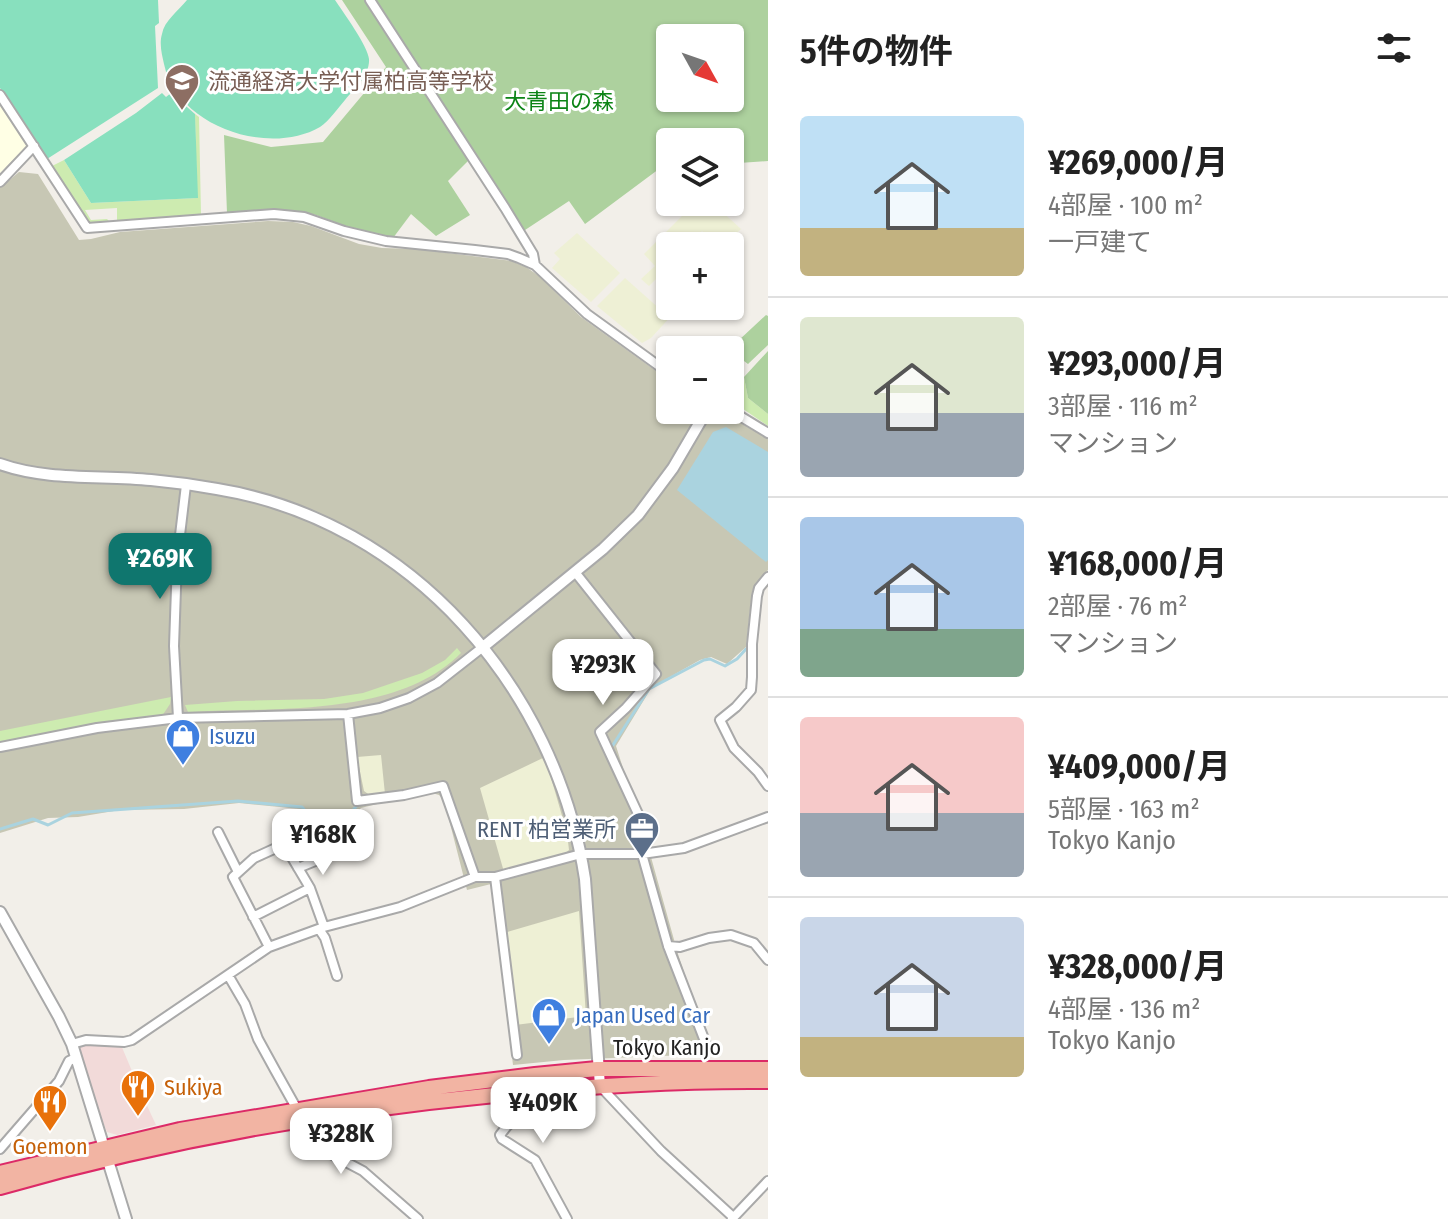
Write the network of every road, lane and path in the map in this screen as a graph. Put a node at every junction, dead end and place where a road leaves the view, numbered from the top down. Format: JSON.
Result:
{"nodes":[{"id":1,"x":370,"y":0,"type":"edge"},
{"id":2,"x":0,"y":95,"type":"edge"},
{"id":3,"x":34,"y":146,"type":"junction"},
{"id":4,"x":0,"y":182,"type":"edge"},
{"id":5,"x":535,"y":265,"type":"junction"},
{"id":6,"x":656,"y":364,"type":"edge"},
{"id":7,"x":744,"y":418,"type":"edge"},
{"id":8,"x":699,"y":424,"type":"edge"},
{"id":9,"x":768,"y":433,"type":"edge"},
{"id":10,"x":0,"y":464,"type":"edge"},
{"id":11,"x":186,"y":485,"type":"junction"},
{"id":12,"x":575,"y":572,"type":"junction"},
{"id":13,"x":768,"y":577,"type":"edge"},
{"id":14,"x":483,"y":647,"type":"junction"},
{"id":15,"x":348,"y":714,"type":"junction"},
{"id":16,"x":178,"y":718,"type":"junction"},
{"id":17,"x":0,"y":747,"type":"edge"},
{"id":18,"x":768,"y":786,"type":"edge"},
{"id":19,"x":768,"y":817,"type":"edge"},
{"id":20,"x":218,"y":832,"type":"dead end"},
{"id":21,"x":311,"y":832,"type":"dead end"},
{"id":22,"x":284,"y":844,"type":"junction"},
{"id":23,"x":581,"y":854,"type":"junction"},
{"id":24,"x":642,"y":854,"type":"junction"},
{"id":25,"x":330,"y":855,"type":"dead end"},
{"id":26,"x":298,"y":868,"type":"junction"},
{"id":27,"x":238,"y":872,"type":"junction"},
{"id":28,"x":475,"y":877,"type":"junction"},
{"id":29,"x":495,"y":877,"type":"junction"},
{"id":30,"x":310,"y":888,"type":"junction"},
{"id":31,"x":0,"y":912,"type":"edge"},
{"id":32,"x":253,"y":917,"type":"junction"},
{"id":33,"x":322,"y":928,"type":"junction"},
{"id":34,"x":668,"y":946,"type":"junction"},
{"id":35,"x":269,"y":947,"type":"junction"},
{"id":36,"x":768,"y":960,"type":"edge"},
{"id":37,"x":228,"y":975,"type":"junction"},
{"id":38,"x":337,"y":976,"type":"dead end"},
{"id":39,"x":72,"y":1044,"type":"junction"},
{"id":40,"x":706,"y":1044,"type":"dead end"},
{"id":41,"x":517,"y":1055,"type":"dead end"},
{"id":42,"x":76,"y":1058,"type":"junction"},
{"id":43,"x":597,"y":1069,"type":"junction"},
{"id":44,"x":768,"y":1069,"type":"edge"},
{"id":45,"x":768,"y":1081,"type":"edge"},
{"id":46,"x":600,"y":1086,"type":"junction"},
{"id":47,"x":537,"y":1091,"type":"junction"},
{"id":48,"x":301,"y":1114,"type":"junction"},
{"id":49,"x":0,"y":1149,"type":"edge"},
{"id":50,"x":105,"y":1153,"type":"junction"},
{"id":51,"x":0,"y":1173,"type":"edge"},
{"id":52,"x":768,"y":1181,"type":"edge"},
{"id":53,"x":0,"y":1187,"type":"edge"},
{"id":54,"x":733,"y":1218,"type":"edge"},
{"id":55,"x":126,"y":1219,"type":"edge"},
{"id":56,"x":418,"y":1219,"type":"edge"},
{"id":57,"x":567,"y":1219,"type":"edge"}],
"edges":[{"from":1,"to":5,"type":"street"},
{"from":2,"to":3,"type":"street"},
{"from":3,"to":4,"type":"street"},
{"from":3,"to":5,"type":"street"},
{"from":5,"to":6,"type":"street"},
{"from":7,"to":9,"type":"street"},
{"from":8,"to":12,"type":"street"},
{"from":10,"to":11,"type":"street"},
{"from":11,"to":14,"type":"street"},
{"from":11,"to":16,"type":"street"},
{"from":12,"to":14,"type":"street"},
{"from":12,"to":24,"type":"street"},
{"from":13,"to":18,"type":"street"},
{"from":14,"to":15,"type":"street"},
{"from":14,"to":23,"type":"street"},
{"from":15,"to":16,"type":"street"},
{"from":15,"to":28,"type":"street"},
{"from":16,"to":17,"type":"street"},
{"from":19,"to":24,"type":"street"},
{"from":20,"to":27,"type":"street"},
{"from":21,"to":22,"type":"street"},
{"from":22,"to":26,"type":"street"},
{"from":22,"to":27,"type":"street"},
{"from":23,"to":24,"type":"street"},
{"from":23,"to":29,"type":"street"},
{"from":23,"to":43,"type":"street"},
{"from":24,"to":34,"type":"street"},
{"from":25,"to":26,"type":"street"},
{"from":26,"to":30,"type":"street"},
{"from":27,"to":32,"type":"street"},
{"from":28,"to":29,"type":"street"},
{"from":28,"to":33,"type":"street"},
{"from":29,"to":41,"type":"street"},
{"from":30,"to":32,"type":"street"},
{"from":30,"to":33,"type":"street"},
{"from":31,"to":39,"type":"street"},
{"from":32,"to":35,"type":"street"},
{"from":33,"to":35,"type":"street"},
{"from":33,"to":38,"type":"street"},
{"from":34,"to":36,"type":"street"},
{"from":34,"to":40,"type":"street"},
{"from":35,"to":37,"type":"street"},
{"from":37,"to":39,"type":"street"},
{"from":37,"to":48,"type":"street"},
{"from":39,"to":42,"type":"street"},
{"from":42,"to":49,"type":"street"},
{"from":42,"to":50,"type":"street"},
{"from":43,"to":44,"type":"highway","name":"Tokyo Kanjo"},
{"from":43,"to":46,"type":"street"},
{"from":43,"to":48,"type":"highway","name":"Tokyo Kanjo"},
{"from":45,"to":46,"type":"highway","name":"Tokyo Kanjo"},
{"from":46,"to":47,"type":"highway","name":"Tokyo Kanjo"},
{"from":46,"to":54,"type":"street"},
{"from":47,"to":48,"type":"highway","name":"Tokyo Kanjo"},
{"from":47,"to":57,"type":"street"},
{"from":48,"to":50,"type":"highway","name":"Tokyo Kanjo"},
{"from":48,"to":56,"type":"street"},
{"from":50,"to":51,"type":"highway","name":"Tokyo Kanjo"},
{"from":50,"to":53,"type":"highway","name":"Tokyo Kanjo"},
{"from":50,"to":55,"type":"street"},
{"from":52,"to":54,"type":"street"}]}
